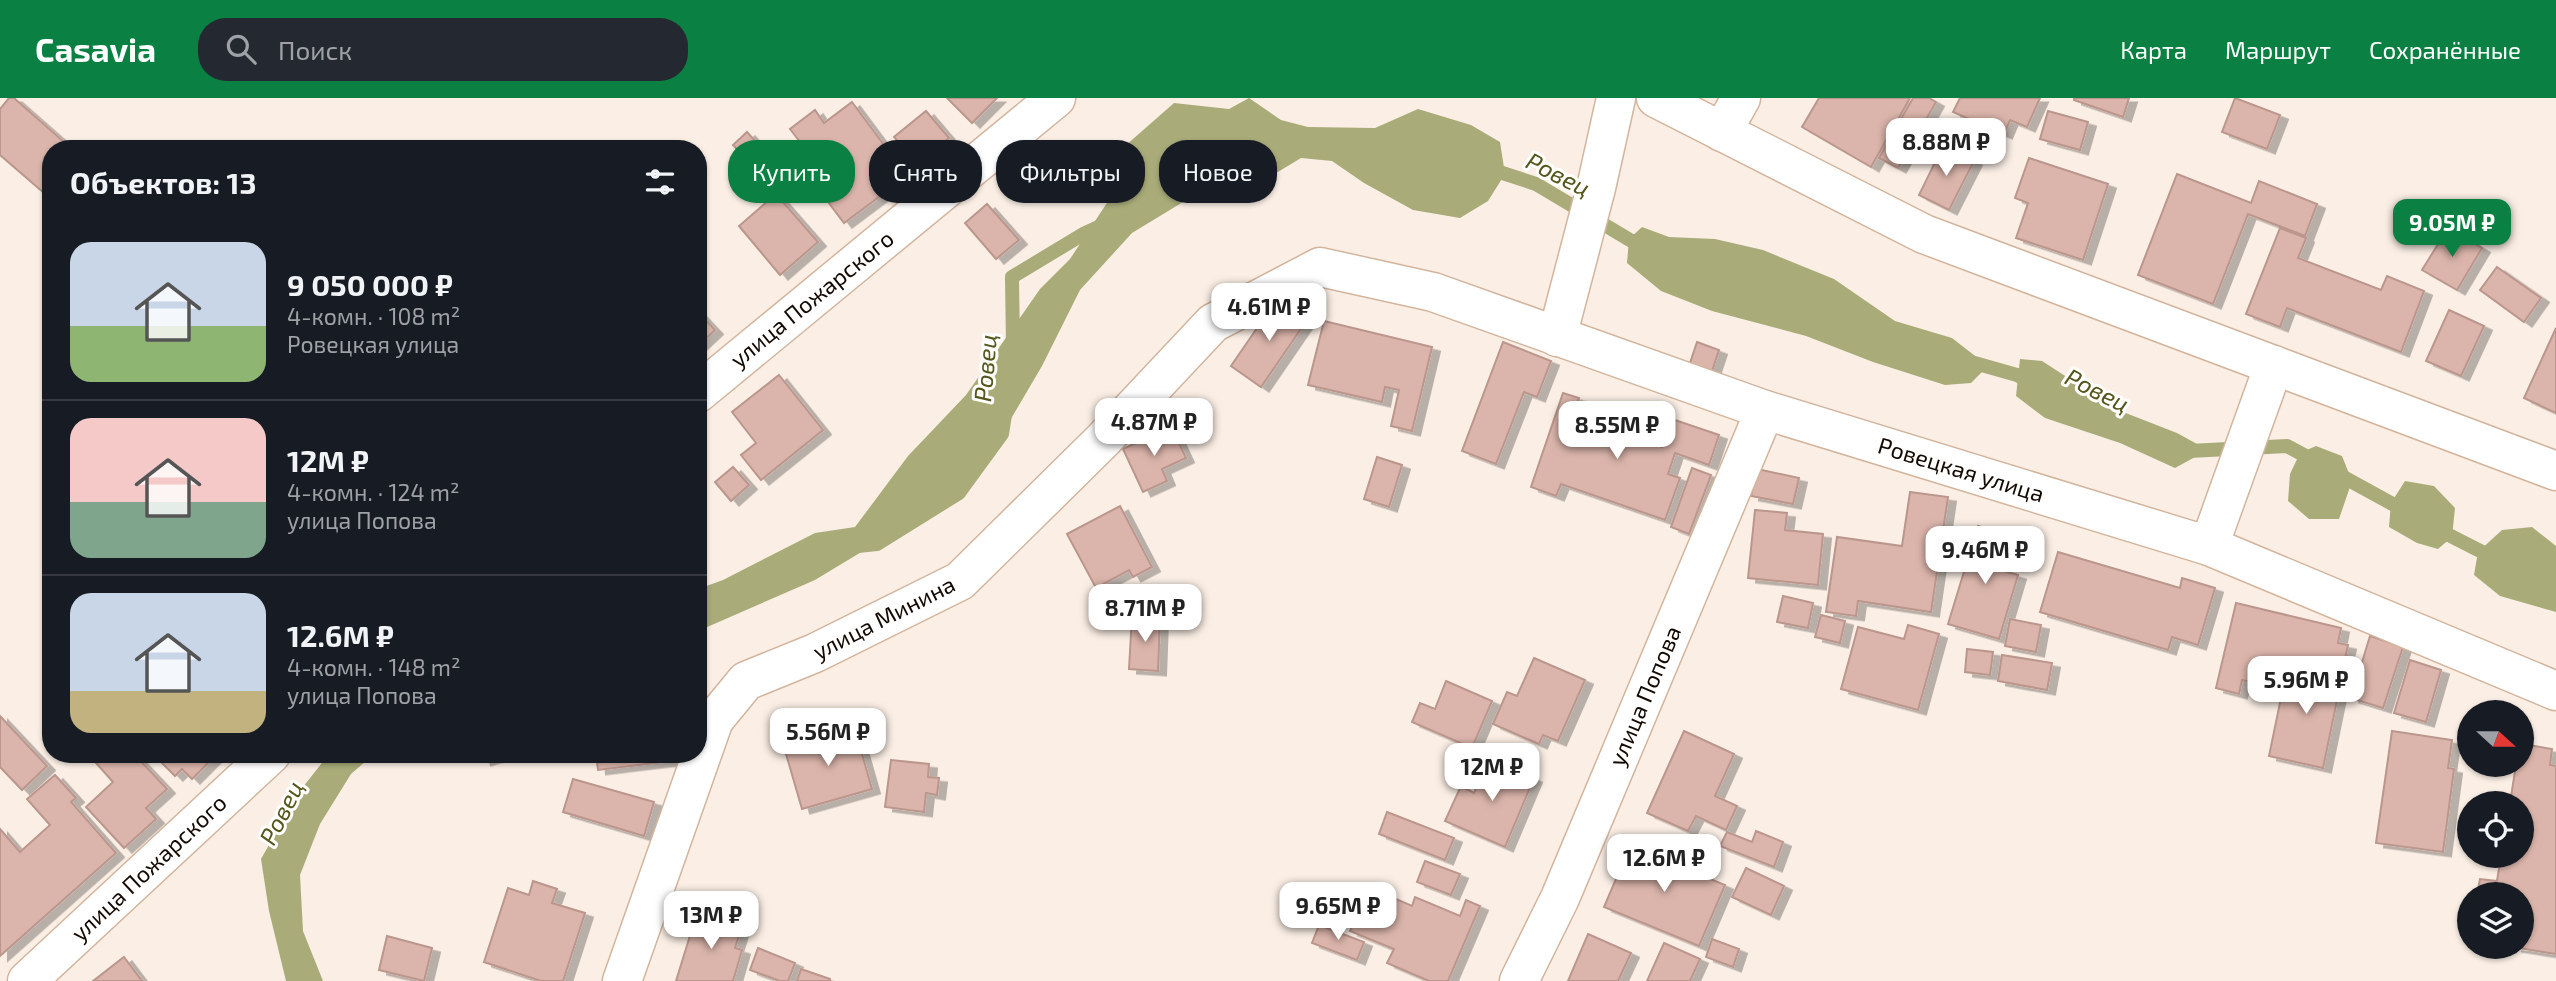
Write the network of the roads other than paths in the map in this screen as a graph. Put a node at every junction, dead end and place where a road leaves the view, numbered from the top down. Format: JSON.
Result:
{"nodes":[{"id":1,"x":1056,"y":98,"type":"edge"},
{"id":2,"x":1616,"y":98,"type":"edge"},
{"id":3,"x":1656,"y":98,"type":"edge"},
{"id":4,"x":1741,"y":98,"type":"edge"},
{"id":5,"x":1722,"y":132,"type":"junction"},
{"id":6,"x":1557,"y":337,"type":"junction"},
{"id":7,"x":2274,"y":365,"type":"junction"},
{"id":8,"x":707,"y":386,"type":"edge"},
{"id":9,"x":1765,"y":410,"type":"junction"},
{"id":10,"x":2556,"y":471,"type":"edge"},
{"id":11,"x":2209,"y":545,"type":"junction"},
{"id":12,"x":2556,"y":691,"type":"edge"},
{"id":13,"x":707,"y":740,"type":"edge"},
{"id":14,"x":261,"y":763,"type":"edge"},
{"id":15,"x":699,"y":763,"type":"edge"},
{"id":16,"x":27,"y":981,"type":"edge"},
{"id":17,"x":622,"y":981,"type":"edge"},
{"id":18,"x":1519,"y":981,"type":"edge"}],
"edges":[{"from":1,"to":8,"type":"street","name":"улица Пожарского"},
{"from":2,"to":6,"type":"street"},
{"from":3,"to":5,"type":"street"},
{"from":4,"to":5,"type":"street"},
{"from":5,"to":7,"type":"street"},
{"from":6,"to":9,"type":"street","name":"Ровецкая улица"},
{"from":6,"to":13,"type":"street","name":"улица Минина"},
{"from":7,"to":10,"type":"street"},
{"from":7,"to":11,"type":"street"},
{"from":9,"to":11,"type":"street","name":"Ровецкая улица"},
{"from":9,"to":18,"type":"street","name":"улица Попова"},
{"from":11,"to":12,"type":"street","name":"Ровецкая улица"},
{"from":14,"to":16,"type":"street","name":"улица Пожарского"},
{"from":15,"to":17,"type":"street","name":"улица Минина"}]}
